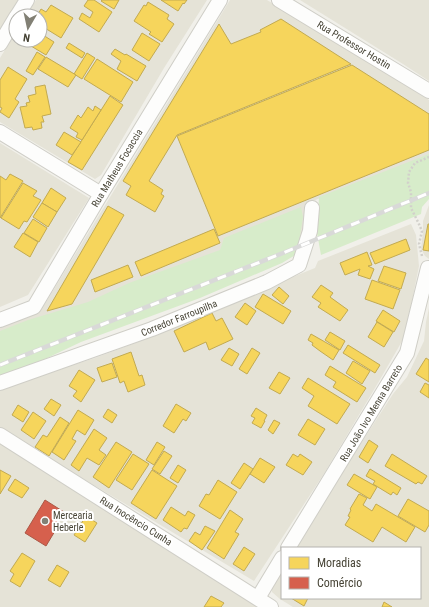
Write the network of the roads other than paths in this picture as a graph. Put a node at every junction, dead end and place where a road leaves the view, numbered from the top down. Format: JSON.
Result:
{"nodes":[{"id":1,"x":220,"y":0,"type":"edge"},
{"id":2,"x":279,"y":0,"type":"edge"},
{"id":3,"x":8,"y":30,"type":"edge"},
{"id":4,"x":0,"y":44,"type":"edge"},
{"id":5,"x":429,"y":91,"type":"edge"},
{"id":6,"x":0,"y":132,"type":"edge"},
{"id":7,"x":101,"y":194,"type":"junction"},
{"id":8,"x":312,"y":208,"type":"dead end"},
{"id":9,"x":428,"y":268,"type":"edge"},
{"id":10,"x":0,"y":320,"type":"edge"},
{"id":11,"x":0,"y":383,"type":"edge"},
{"id":12,"x":0,"y":435,"type":"edge"},
{"id":13,"x":289,"y":547,"type":"edge"},
{"id":14,"x":281,"y":560,"type":"edge"},
{"id":15,"x":258,"y":598,"type":"junction"},
{"id":16,"x":271,"y":607,"type":"edge"}],
"edges":[{"from":1,"to":7,"type":"street","name":"Rua Matheus Focaccia"},
{"from":2,"to":5,"type":"street","name":"Rua Professor Hostin"},
{"from":3,"to":4,"type":"street"},
{"from":6,"to":7,"type":"street"},
{"from":7,"to":10,"type":"street","name":"Rua Matheus Focaccia"},
{"from":8,"to":11,"type":"street","name":"Corredor Farroupilha"},
{"from":9,"to":13,"type":"street","name":"Rua João Ivo Menna Barreto"},
{"from":12,"to":15,"type":"street","name":"Rua Inocêncio Cunha"},
{"from":14,"to":15,"type":"street"},
{"from":15,"to":16,"type":"street","name":"Rua Inocêncio Cunha"}]}
